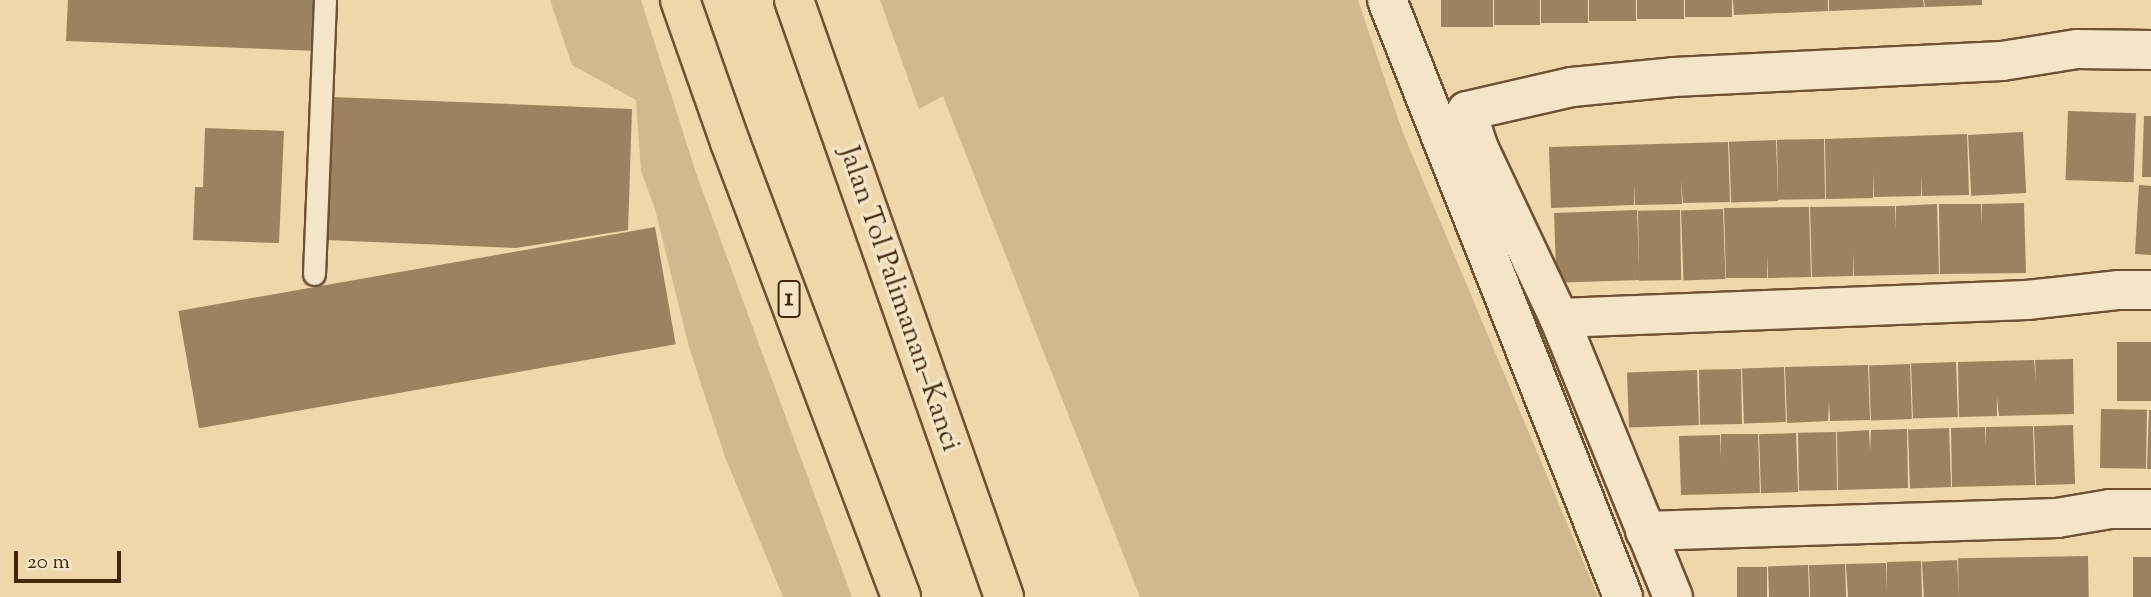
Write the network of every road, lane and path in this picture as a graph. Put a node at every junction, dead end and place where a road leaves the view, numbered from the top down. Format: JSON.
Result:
{"nodes":[{"id":1,"x":325,"y":0,"type":"edge"},
{"id":2,"x":680,"y":0,"type":"edge"},
{"id":3,"x":794,"y":0,"type":"edge"},
{"id":4,"x":1387,"y":0,"type":"edge"},
{"id":5,"x":2151,"y":50,"type":"edge"},
{"id":6,"x":314,"y":274,"type":"dead end"},
{"id":7,"x":2151,"y":290,"type":"edge"},
{"id":8,"x":1559,"y":318,"type":"junction"},
{"id":9,"x":2151,"y":509,"type":"edge"},
{"id":10,"x":1645,"y":531,"type":"junction"},
{"id":11,"x":901,"y":597,"type":"edge"},
{"id":12,"x":1004,"y":597,"type":"edge"},
{"id":13,"x":1623,"y":597,"type":"edge"},
{"id":14,"x":1673,"y":597,"type":"edge"}],
"edges":[{"from":1,"to":6,"type":"lane"},
{"from":2,"to":11,"type":"highway","number":"1"},
{"from":3,"to":12,"type":"highway","name":"Jalan Tol Palimanan–Kanci"},
{"from":4,"to":13,"type":"street"},
{"from":5,"to":8,"type":"street"},
{"from":7,"to":8,"type":"street"},
{"from":8,"to":10,"type":"street"},
{"from":9,"to":10,"type":"street"},
{"from":10,"to":14,"type":"street"}]}
